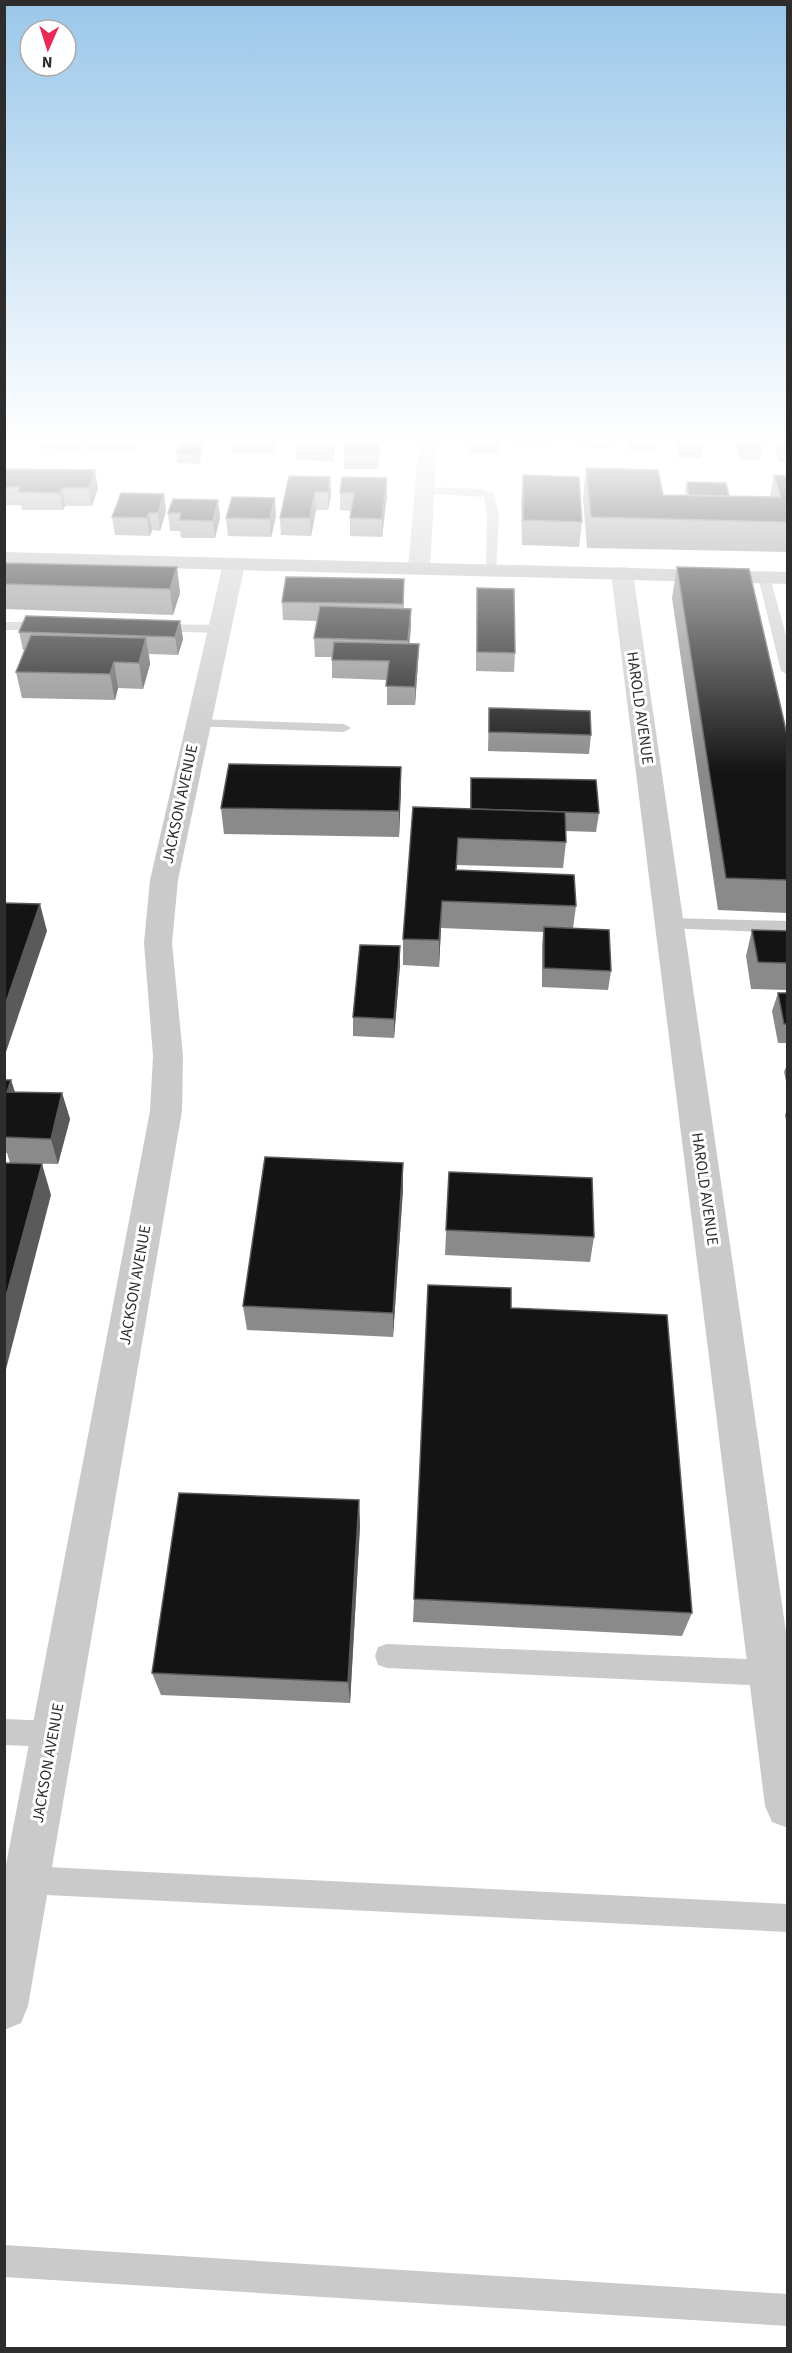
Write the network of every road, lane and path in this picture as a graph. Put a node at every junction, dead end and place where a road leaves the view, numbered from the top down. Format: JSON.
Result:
{"nodes":[{"id":1,"x":420,"y":552,"type":"edge"},
{"id":2,"x":492,"y":552,"type":"edge"},
{"id":3,"x":4,"y":558,"type":"edge"},
{"id":4,"x":234,"y":564,"type":"junction"},
{"id":5,"x":419,"y":567,"type":"junction"},
{"id":6,"x":492,"y":569,"type":"junction"},
{"id":7,"x":622,"y":573,"type":"junction"},
{"id":8,"x":764,"y":578,"type":"junction"},
{"id":9,"x":788,"y":578,"type":"edge"},
{"id":10,"x":4,"y":626,"type":"edge"},
{"id":11,"x":64,"y":627,"type":"edge"},
{"id":12,"x":147,"y":628,"type":"edge"},
{"id":13,"x":218,"y":629,"type":"junction"},
{"id":14,"x":788,"y":671,"type":"edge"},
{"id":15,"x":198,"y":723,"type":"junction"},
{"id":16,"x":344,"y":728,"type":"dead end"},
{"id":17,"x":670,"y":924,"type":"junction"},
{"id":18,"x":788,"y":927,"type":"edge"},
{"id":19,"x":387,"y":1656,"type":"dead end"},
{"id":20,"x":777,"y":1692,"type":"edge"},
{"id":21,"x":4,"y":1732,"type":"edge"},
{"id":22,"x":53,"y":1734,"type":"junction"},
{"id":23,"x":788,"y":1806,"type":"edge"},
{"id":24,"x":27,"y":1880,"type":"junction"},
{"id":25,"x":788,"y":1918,"type":"edge"},
{"id":26,"x":4,"y":2006,"type":"edge"},
{"id":27,"x":4,"y":2261,"type":"edge"},
{"id":28,"x":788,"y":2310,"type":"edge"}],
"edges":[{"from":1,"to":5,"type":"street"},
{"from":2,"to":6,"type":"lane"},
{"from":3,"to":4,"type":"street"},
{"from":4,"to":5,"type":"street"},
{"from":4,"to":13,"type":"street","name":"JACKSON AVENUE"},
{"from":5,"to":6,"type":"street"},
{"from":6,"to":7,"type":"street"},
{"from":7,"to":8,"type":"street"},
{"from":7,"to":17,"type":"street","name":"HAROLD AVENUE"},
{"from":8,"to":9,"type":"street"},
{"from":8,"to":14,"type":"lane"},
{"from":10,"to":11,"type":"lane"},
{"from":12,"to":13,"type":"lane"},
{"from":13,"to":15,"type":"street","name":"JACKSON AVENUE"},
{"from":15,"to":16,"type":"lane"},
{"from":15,"to":22,"type":"street","name":"JACKSON AVENUE"},
{"from":17,"to":18,"type":"lane"},
{"from":17,"to":20,"type":"street","name":"HAROLD AVENUE"},
{"from":19,"to":20,"type":"lane"},
{"from":20,"to":23,"type":"street","name":"HAROLD AVENUE"},
{"from":21,"to":22,"type":"lane"},
{"from":22,"to":24,"type":"street","name":"JACKSON AVENUE"},
{"from":24,"to":25,"type":"lane"},
{"from":24,"to":26,"type":"street","name":"JACKSON AVENUE"},
{"from":27,"to":28,"type":"lane"}]}
